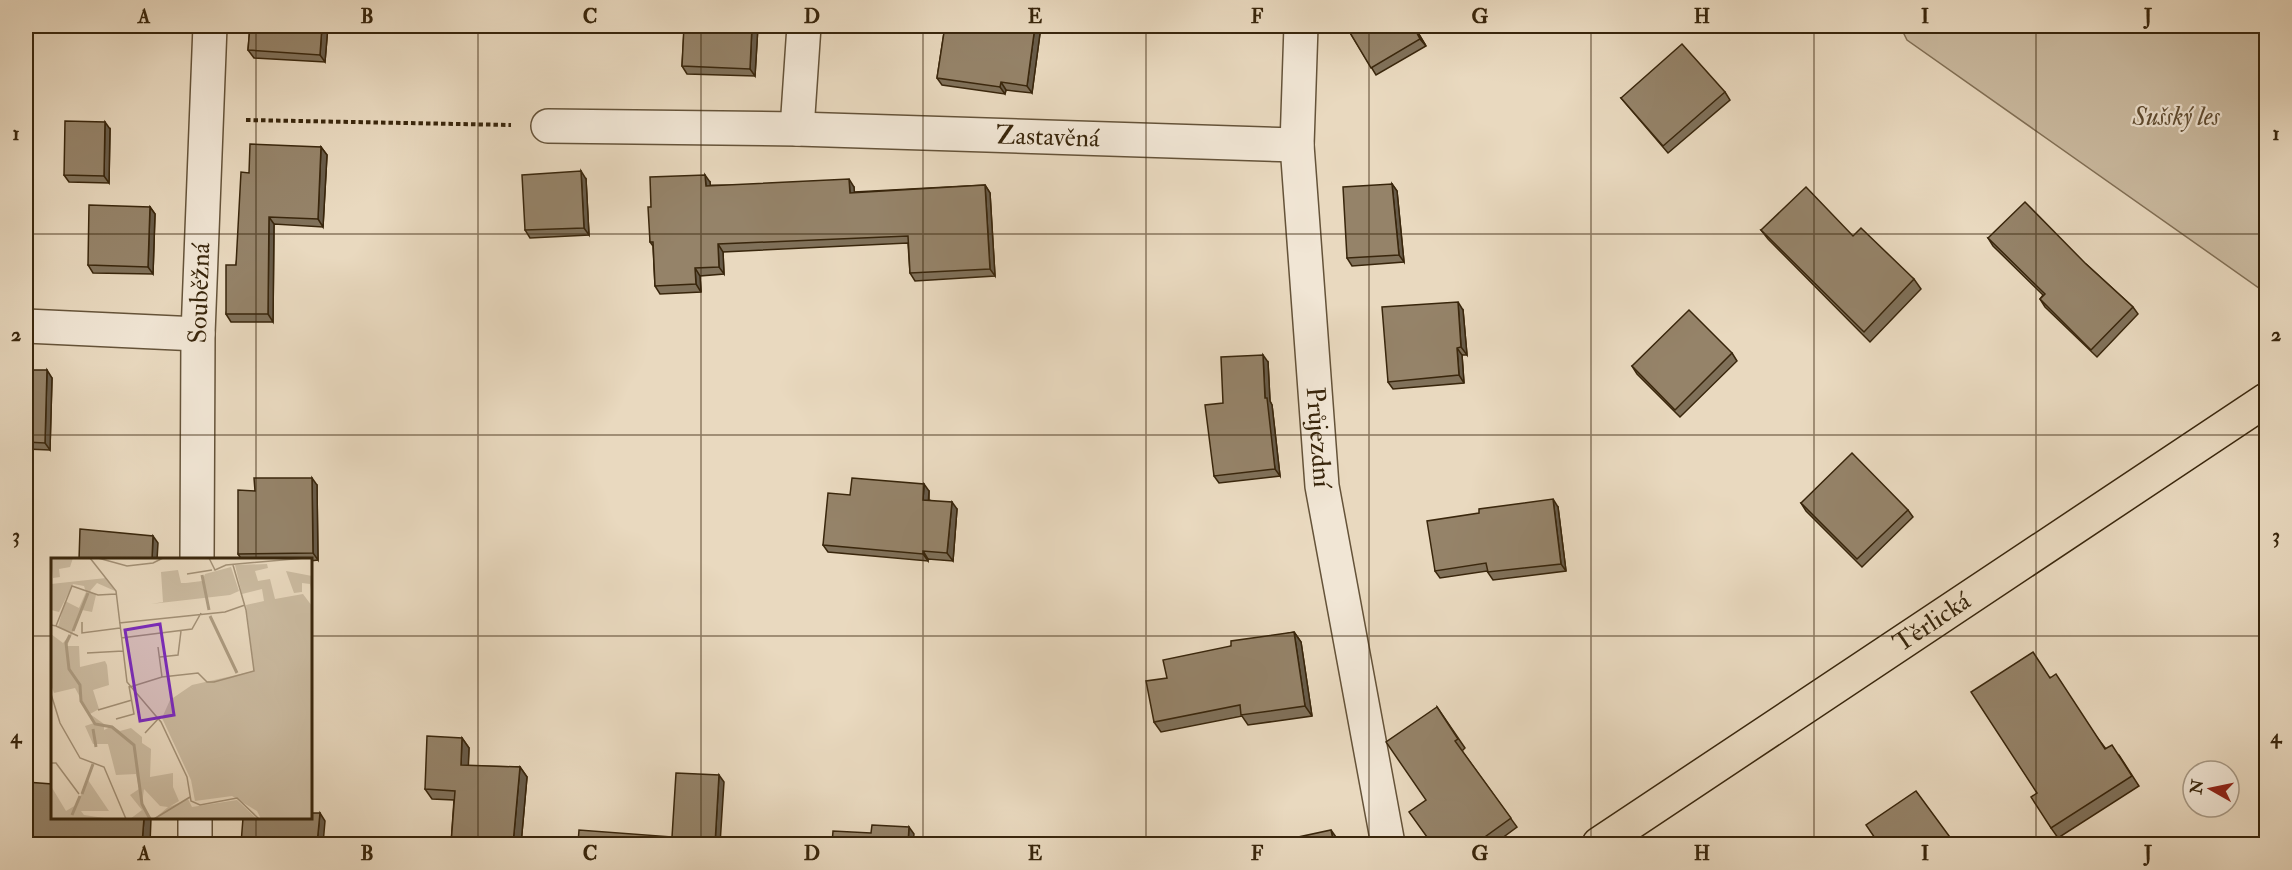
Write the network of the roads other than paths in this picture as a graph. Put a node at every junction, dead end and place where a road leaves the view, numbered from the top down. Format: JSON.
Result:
{"nodes":[{"id":1,"x":210,"y":26,"type":"edge"},
{"id":2,"x":804,"y":26,"type":"edge"},
{"id":3,"x":1301,"y":26,"type":"edge"},
{"id":4,"x":548,"y":126,"type":"road end"},
{"id":5,"x":797,"y":129,"type":"junction"},
{"id":6,"x":1297,"y":145,"type":"junction"},
{"id":7,"x":26,"y":326,"type":"edge"},
{"id":8,"x":198,"y":334,"type":"junction"},
{"id":9,"x":2266,"y":400,"type":"edge"},
{"id":10,"x":197,"y":558,"type":"edge"},
{"id":11,"x":195,"y":819,"type":"edge"},
{"id":12,"x":195,"y":844,"type":"edge"},
{"id":13,"x":1388,"y":844,"type":"edge"},
{"id":14,"x":1599,"y":844,"type":"edge"}],
"edges":[{"from":1,"to":8,"type":"street","name":"Souběžná"},
{"from":2,"to":5,"type":"street"},
{"from":3,"to":6,"type":"street","name":"Průjezdní"},
{"from":4,"to":5,"type":"street","name":"Zastavěná"},
{"from":5,"to":6,"type":"street","name":"Zastavěná"},
{"from":6,"to":13,"type":"street","name":"Průjezdní"},
{"from":7,"to":8,"type":"street"},
{"from":8,"to":10,"type":"street","name":"Souběžná"},
{"from":9,"to":14,"type":"main road","name":"Těrlická"},
{"from":11,"to":12,"type":"street"}]}
